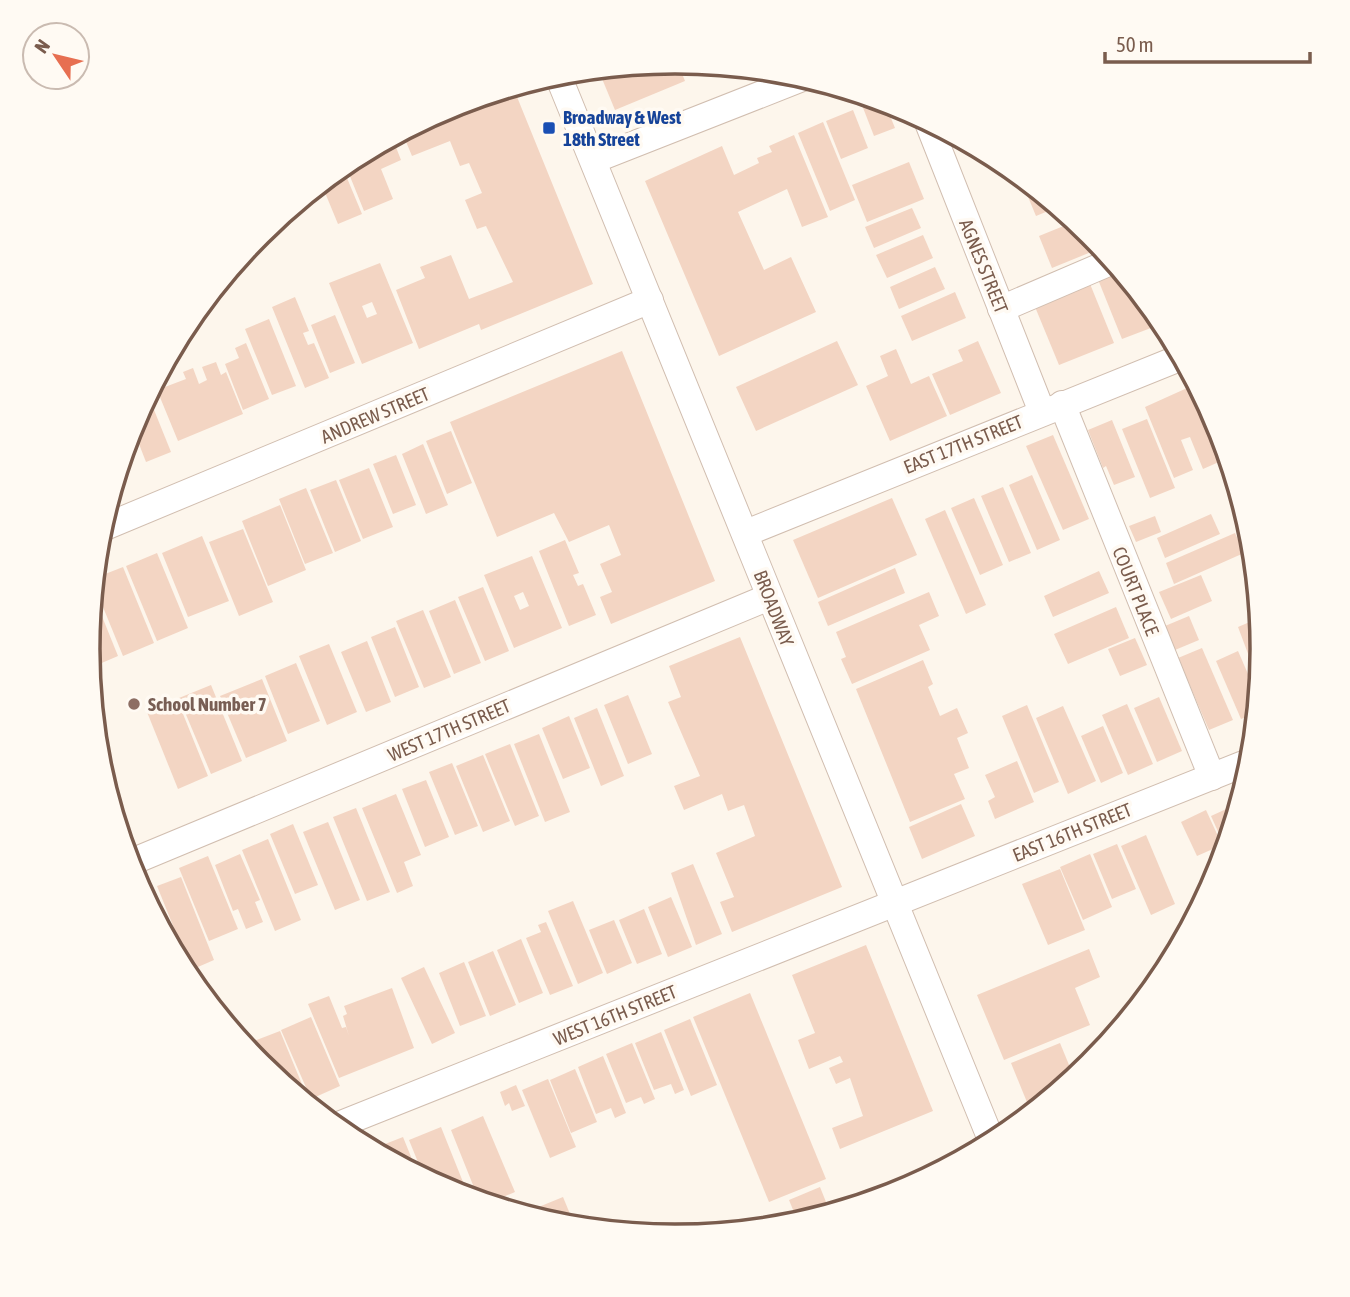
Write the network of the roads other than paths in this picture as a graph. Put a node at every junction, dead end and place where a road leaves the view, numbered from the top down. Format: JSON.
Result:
{"nodes":[{"id":1,"x":563,"y":85,"type":"edge"},
{"id":2,"x":785,"y":85,"type":"edge"},
{"id":3,"x":933,"y":135,"type":"edge"},
{"id":4,"x":594,"y":160,"type":"junction"},
{"id":5,"x":1103,"y":265,"type":"edge"},
{"id":6,"x":650,"y":300,"type":"junction"},
{"id":7,"x":1002,"y":309,"type":"junction"},
{"id":8,"x":1173,"y":361,"type":"edge"},
{"id":9,"x":1052,"y":408,"type":"junction"},
{"id":10,"x":114,"y":523,"type":"edge"},
{"id":11,"x":746,"y":533,"type":"junction"},
{"id":12,"x":769,"y":597,"type":"junction"},
{"id":13,"x":1238,"y":766,"type":"edge"},
{"id":14,"x":1212,"y":777,"type":"junction"},
{"id":15,"x":140,"y":858,"type":"edge"},
{"id":16,"x":894,"y":903,"type":"junction"},
{"id":17,"x":348,"y":1121,"type":"edge"},
{"id":18,"x":987,"y":1131,"type":"edge"}],
"edges":[{"from":1,"to":4,"type":"street","name":"BROADWAY"},
{"from":2,"to":4,"type":"street"},
{"from":3,"to":7,"type":"street","name":"AGNES STREET"},
{"from":4,"to":6,"type":"street","name":"BROADWAY"},
{"from":5,"to":7,"type":"street"},
{"from":6,"to":10,"type":"street","name":"ANDREW STREET"},
{"from":6,"to":11,"type":"street","name":"BROADWAY"},
{"from":7,"to":9,"type":"street","name":"AGNES STREET"},
{"from":8,"to":9,"type":"street","name":"EAST 17TH STREET"},
{"from":9,"to":11,"type":"street","name":"EAST 17TH STREET"},
{"from":9,"to":14,"type":"street","name":"COURT PLACE"},
{"from":11,"to":12,"type":"street","name":"BROADWAY"},
{"from":12,"to":15,"type":"street","name":"WEST 17TH STREET"},
{"from":12,"to":16,"type":"street","name":"BROADWAY"},
{"from":13,"to":14,"type":"street","name":"EAST 16TH STREET"},
{"from":14,"to":16,"type":"street","name":"EAST 16TH STREET"},
{"from":16,"to":17,"type":"street","name":"WEST 16TH STREET"},
{"from":16,"to":18,"type":"street","name":"BROADWAY"}]}
